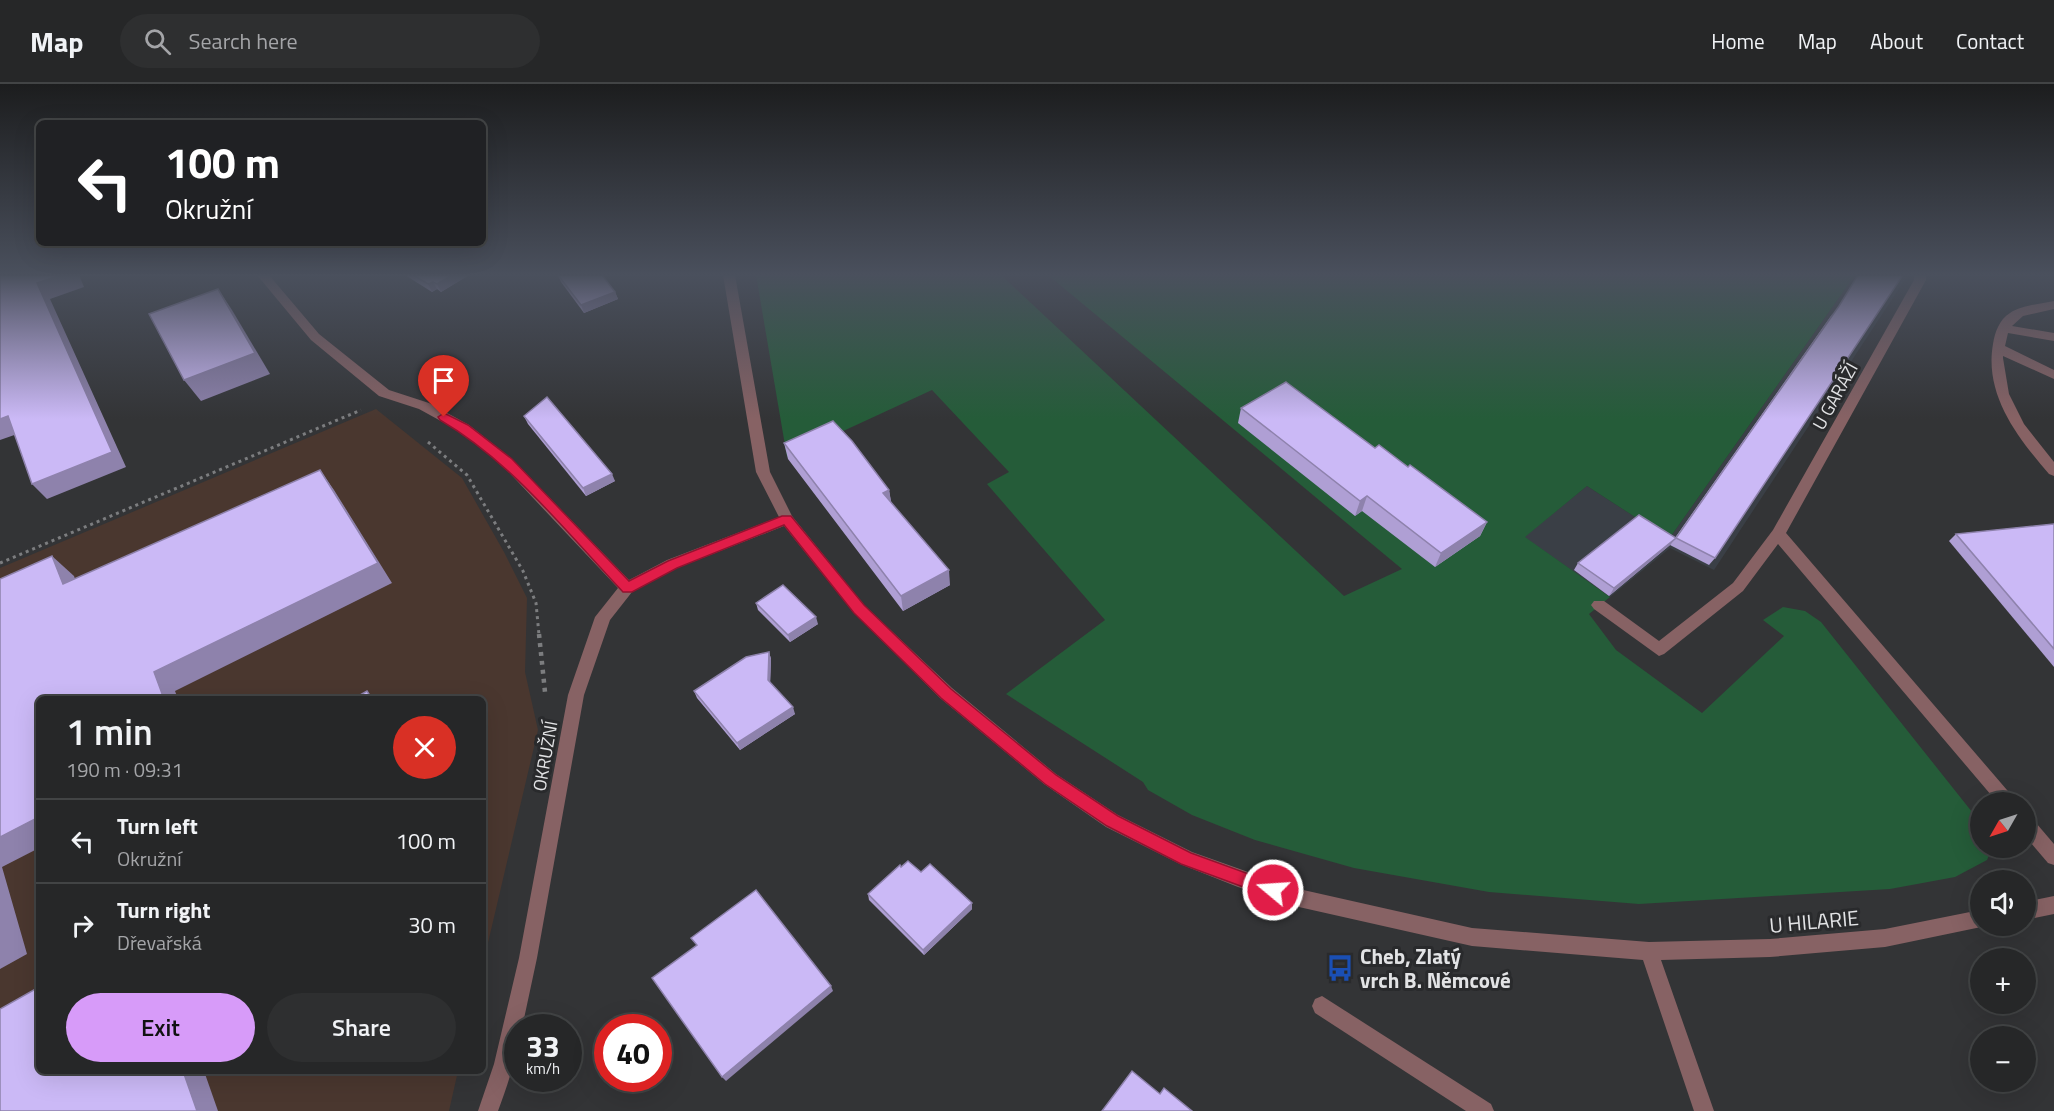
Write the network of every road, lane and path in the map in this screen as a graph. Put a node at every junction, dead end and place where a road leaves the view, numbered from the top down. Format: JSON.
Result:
{"nodes":[{"id":1,"x":303,"y":323,"type":"edge"},
{"id":2,"x":737,"y":323,"type":"edge"},
{"id":3,"x":1896,"y":323,"type":"edge"},
{"id":4,"x":2007,"y":323,"type":"edge"},
{"id":5,"x":2003,"y":328,"type":"junction"},
{"id":6,"x":2054,"y":337,"type":"edge"},
{"id":7,"x":1998,"y":348,"type":"junction"},
{"id":8,"x":2054,"y":375,"type":"edge"},
{"id":9,"x":393,"y":395,"type":"junction"},
{"id":10,"x":421,"y":436,"type":"dead end"},
{"id":11,"x":2054,"y":471,"type":"edge"},
{"id":12,"x":787,"y":519,"type":"junction"},
{"id":13,"x":1778,"y":534,"type":"junction"},
{"id":14,"x":0,"y":563,"type":"edge"},
{"id":15,"x":627,"y":588,"type":"junction"},
{"id":16,"x":1599,"y":605,"type":"dead end"},
{"id":17,"x":544,"y":701,"type":"dead end"},
{"id":18,"x":1998,"y":792,"type":"edge"},
{"id":19,"x":2036,"y":836,"type":"edge"},
{"id":20,"x":2054,"y":857,"type":"edge"},
{"id":21,"x":2054,"y":905,"type":"edge"},
{"id":22,"x":2036,"y":908,"type":"edge"},
{"id":23,"x":1970,"y":921,"type":"edge"},
{"id":24,"x":1649,"y":951,"type":"junction"},
{"id":25,"x":1322,"y":1006,"type":"dead end"},
{"id":26,"x":488,"y":1111,"type":"edge"},
{"id":27,"x":1484,"y":1111,"type":"edge"},
{"id":28,"x":1704,"y":1111,"type":"edge"}],
"edges":[{"from":1,"to":9,"type":"street"},
{"from":2,"to":12,"type":"street","name":"U HILARIE"},
{"from":3,"to":13,"type":"street","name":"U GARÁŽÍ"},
{"from":4,"to":5,"type":"street"},
{"from":5,"to":6,"type":"street"},
{"from":5,"to":7,"type":"street"},
{"from":7,"to":8,"type":"street"},
{"from":7,"to":11,"type":"street"},
{"from":9,"to":14,"type":"path"},
{"from":9,"to":15,"type":"street"},
{"from":10,"to":17,"type":"path"},
{"from":12,"to":15,"type":"street","name":"OKRUŽNÍ"},
{"from":12,"to":24,"type":"street","name":"U HILARIE"},
{"from":13,"to":16,"type":"street","name":"U GARÁŽÍ"},
{"from":13,"to":18,"type":"street"},
{"from":15,"to":26,"type":"street","name":"OKRUŽNÍ"},
{"from":19,"to":20,"type":"street"},
{"from":21,"to":22,"type":"street"},
{"from":23,"to":24,"type":"street","name":"U HILARIE"},
{"from":24,"to":28,"type":"street"},
{"from":25,"to":27,"type":"street"}]}
